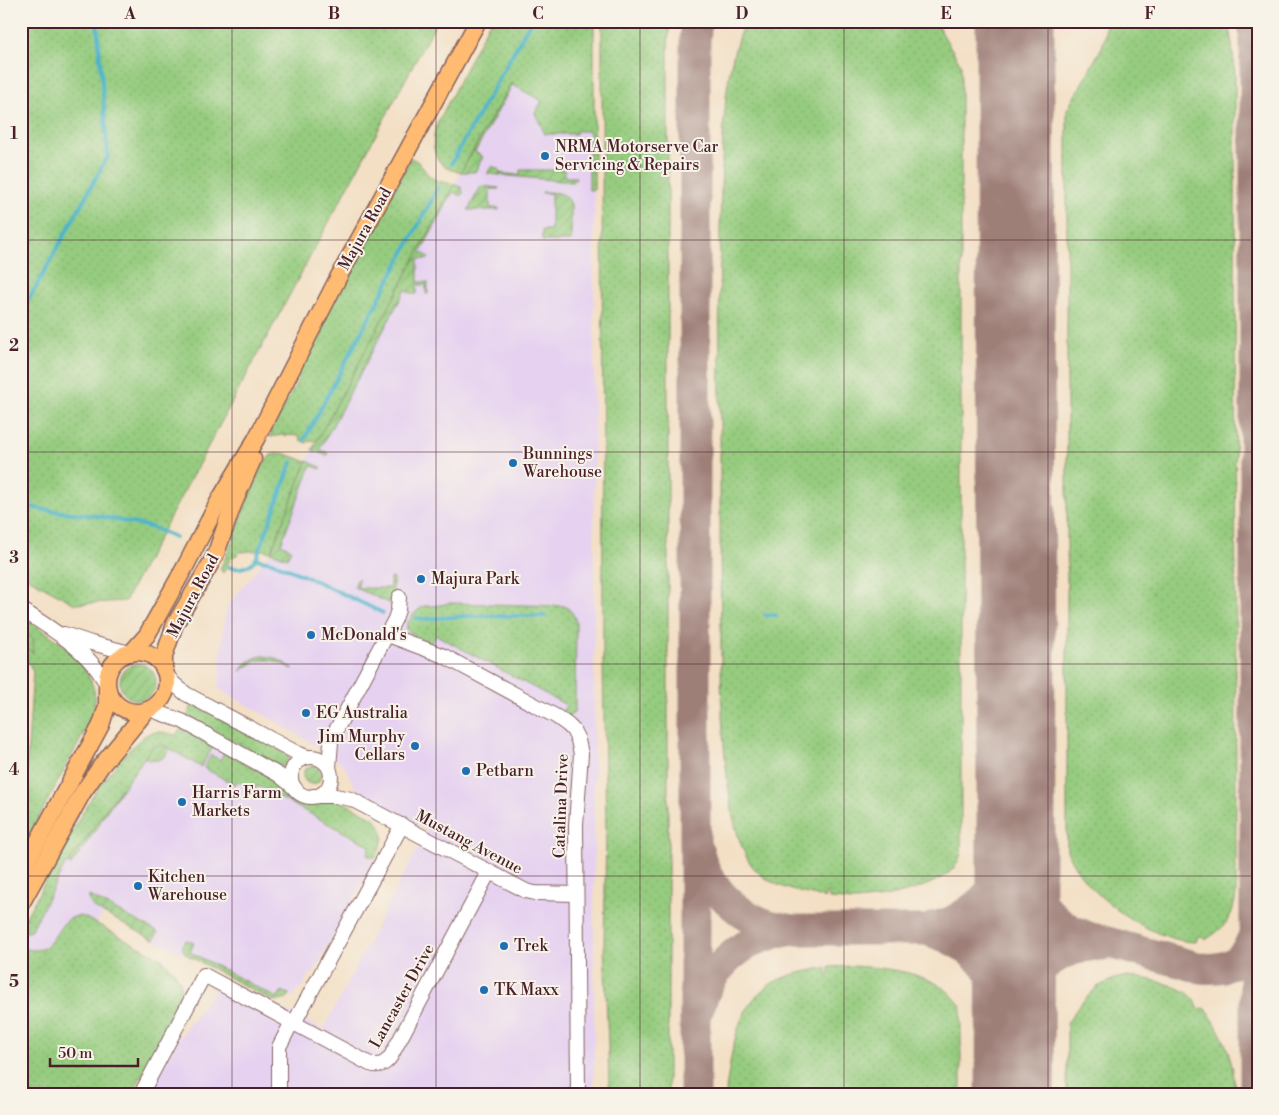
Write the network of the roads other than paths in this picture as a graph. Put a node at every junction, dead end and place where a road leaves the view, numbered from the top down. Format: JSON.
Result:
{"nodes":[{"id":1,"x":478,"y":21,"type":"edge"},
{"id":2,"x":256,"y":439,"type":"junction"},
{"id":3,"x":399,"y":597,"type":"dead end"},
{"id":4,"x":21,"y":609,"type":"edge"},
{"id":5,"x":52,"y":629,"type":"junction"},
{"id":6,"x":388,"y":635,"type":"junction"},
{"id":7,"x":130,"y":653,"type":"junction"},
{"id":8,"x":165,"y":671,"type":"junction"},
{"id":9,"x":107,"y":685,"type":"junction"},
{"id":10,"x":148,"y":709,"type":"junction"},
{"id":11,"x":334,"y":734,"type":"junction"},
{"id":12,"x":308,"y":757,"type":"junction"},
{"id":13,"x":330,"y":769,"type":"junction"},
{"id":14,"x":295,"y":788,"type":"junction"},
{"id":15,"x":313,"y":796,"type":"junction"},
{"id":16,"x":351,"y":798,"type":"junction"},
{"id":17,"x":402,"y":825,"type":"junction"},
{"id":18,"x":21,"y":872,"type":"edge"},
{"id":19,"x":489,"y":872,"type":"junction"},
{"id":20,"x":576,"y":894,"type":"junction"},
{"id":21,"x":21,"y":904,"type":"edge"},
{"id":22,"x":293,"y":1023,"type":"junction"},
{"id":23,"x":140,"y":1094,"type":"edge"},
{"id":24,"x":279,"y":1094,"type":"edge"},
{"id":25,"x":578,"y":1094,"type":"edge"}],
"edges":[{"from":1,"to":2,"type":"main road","name":"Majura Road"},
{"from":2,"to":7,"type":"main road","name":"Majura Road"},
{"from":2,"to":8,"type":"main road","name":"Majura Road"},
{"from":3,"to":6,"type":"street"},
{"from":4,"to":5,"type":"street"},
{"from":5,"to":7,"type":"street"},
{"from":5,"to":9,"type":"street"},
{"from":6,"to":11,"type":"street"},
{"from":6,"to":20,"type":"street","name":"Catalina Drive"},
{"from":7,"to":8,"type":"main road"},
{"from":7,"to":9,"type":"main road"},
{"from":8,"to":10,"type":"main road"},
{"from":8,"to":12,"type":"street"},
{"from":9,"to":10,"type":"main road"},
{"from":9,"to":18,"type":"main road"},
{"from":10,"to":14,"type":"street"},
{"from":10,"to":21,"type":"main road"},
{"from":11,"to":12,"type":"street"},
{"from":11,"to":13,"type":"street"},
{"from":12,"to":13,"type":"street"},
{"from":12,"to":14,"type":"street"},
{"from":13,"to":15,"type":"street"},
{"from":13,"to":16,"type":"street","name":"Mustang Avenue"},
{"from":14,"to":15,"type":"street"},
{"from":15,"to":16,"type":"street","name":"Mustang Avenue"},
{"from":16,"to":17,"type":"street","name":"Mustang Avenue"},
{"from":17,"to":19,"type":"street","name":"Mustang Avenue"},
{"from":17,"to":22,"type":"street"},
{"from":19,"to":20,"type":"street","name":"Mustang Avenue"},
{"from":19,"to":22,"type":"street","name":"Lancaster Drive"},
{"from":20,"to":25,"type":"street","name":"Catalina Drive"},
{"from":22,"to":23,"type":"street","name":"Lancaster Drive"},
{"from":22,"to":24,"type":"street"}]}
